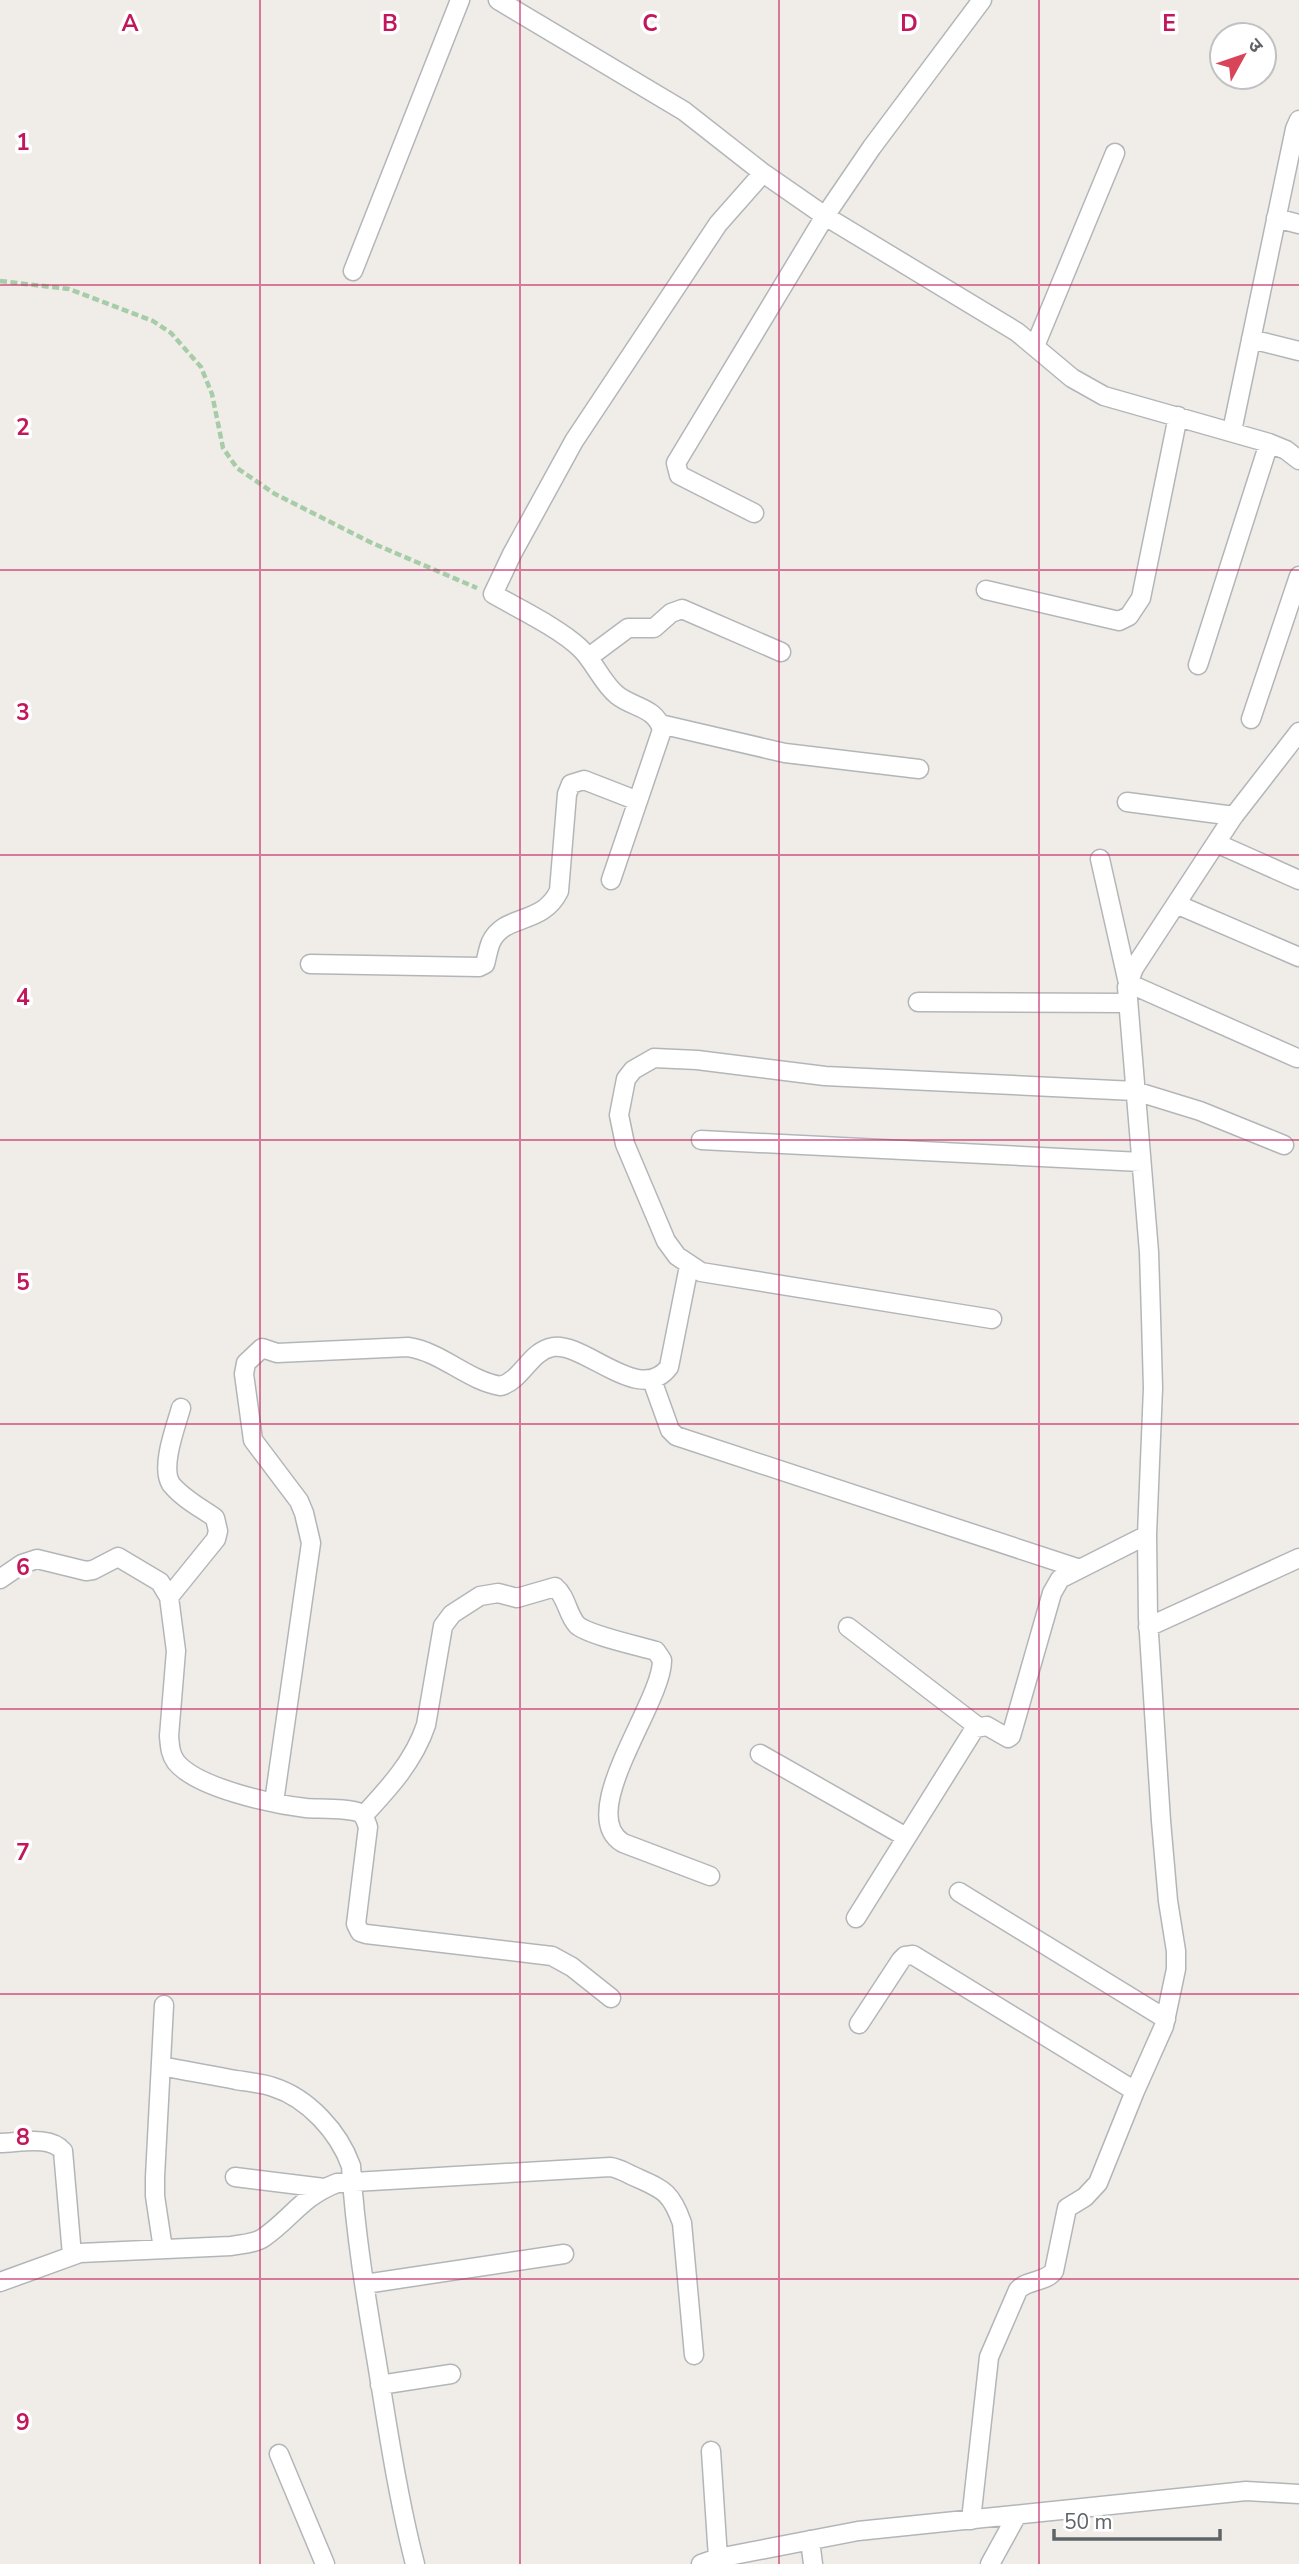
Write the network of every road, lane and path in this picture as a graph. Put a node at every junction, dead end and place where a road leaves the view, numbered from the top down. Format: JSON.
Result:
{"nodes":[{"id":1,"x":460,"y":0,"type":"edge"},
{"id":2,"x":498,"y":0,"type":"edge"},
{"id":3,"x":982,"y":0,"type":"edge"},
{"id":4,"x":1299,"y":120,"type":"edge"},
{"id":5,"x":1115,"y":153,"type":"dead end"},
{"id":6,"x":763,"y":173,"type":"junction"},
{"id":7,"x":825,"y":216,"type":"junction"},
{"id":8,"x":1276,"y":218,"type":"junction"},
{"id":9,"x":1299,"y":223,"type":"edge"},
{"id":10,"x":353,"y":271,"type":"dead end"},
{"id":11,"x":0,"y":281,"type":"edge"},
{"id":12,"x":1251,"y":339,"type":"junction"},
{"id":13,"x":1035,"y":346,"type":"junction"},
{"id":14,"x":1299,"y":351,"type":"edge"},
{"id":15,"x":1178,"y":416,"type":"junction"},
{"id":16,"x":1232,"y":432,"type":"junction"},
{"id":17,"x":1269,"y":443,"type":"junction"},
{"id":18,"x":1299,"y":460,"type":"edge"},
{"id":19,"x":754,"y":513,"type":"dead end"},
{"id":20,"x":1299,"y":576,"type":"edge"},
{"id":21,"x":986,"y":590,"type":"dead end"},
{"id":22,"x":493,"y":594,"type":"junction"},
{"id":23,"x":781,"y":652,"type":"dead end"},
{"id":24,"x":589,"y":657,"type":"junction"},
{"id":25,"x":1198,"y":664,"type":"dead end"},
{"id":26,"x":1251,"y":719,"type":"dead end"},
{"id":27,"x":660,"y":724,"type":"junction"},
{"id":28,"x":1299,"y":733,"type":"edge"},
{"id":29,"x":919,"y":769,"type":"dead end"},
{"id":30,"x":638,"y":801,"type":"junction"},
{"id":31,"x":1127,"y":802,"type":"dead end"},
{"id":32,"x":1234,"y":816,"type":"junction"},
{"id":33,"x":1216,"y":844,"type":"junction"},
{"id":34,"x":1100,"y":859,"type":"dead end"},
{"id":35,"x":611,"y":880,"type":"dead end"},
{"id":36,"x":1299,"y":880,"type":"edge"},
{"id":37,"x":1176,"y":904,"type":"junction"},
{"id":38,"x":1299,"y":957,"type":"edge"},
{"id":39,"x":310,"y":964,"type":"dead end"},
{"id":40,"x":1128,"y":983,"type":"junction"},
{"id":41,"x":918,"y":1002,"type":"dead end"},
{"id":42,"x":1127,"y":1003,"type":"junction"},
{"id":43,"x":1297,"y":1058,"type":"dead end"},
{"id":44,"x":1135,"y":1091,"type":"junction"},
{"id":45,"x":701,"y":1140,"type":"dead end"},
{"id":46,"x":1284,"y":1145,"type":"dead end"},
{"id":47,"x":1141,"y":1162,"type":"junction"},
{"id":48,"x":689,"y":1266,"type":"junction"},
{"id":49,"x":992,"y":1319,"type":"dead end"},
{"id":50,"x":652,"y":1380,"type":"junction"},
{"id":51,"x":181,"y":1408,"type":"dead end"},
{"id":52,"x":1147,"y":1535,"type":"junction"},
{"id":53,"x":1299,"y":1558,"type":"edge"},
{"id":54,"x":1080,"y":1569,"type":"junction"},
{"id":55,"x":0,"y":1578,"type":"edge"},
{"id":56,"x":169,"y":1597,"type":"junction"},
{"id":57,"x":848,"y":1627,"type":"dead end"},
{"id":58,"x":1148,"y":1627,"type":"junction"},
{"id":59,"x":977,"y":1726,"type":"junction"},
{"id":60,"x":760,"y":1754,"type":"dead end"},
{"id":61,"x":274,"y":1802,"type":"junction"},
{"id":62,"x":363,"y":1816,"type":"junction"},
{"id":63,"x":906,"y":1837,"type":"junction"},
{"id":64,"x":710,"y":1876,"type":"dead end"},
{"id":65,"x":959,"y":1892,"type":"dead end"},
{"id":66,"x":856,"y":1918,"type":"dead end"},
{"id":67,"x":611,"y":1998,"type":"dead end"},
{"id":68,"x":164,"y":2005,"type":"dead end"},
{"id":69,"x":1166,"y":2019,"type":"junction"},
{"id":70,"x":859,"y":2024,"type":"dead end"},
{"id":71,"x":161,"y":2066,"type":"junction"},
{"id":72,"x":1135,"y":2091,"type":"junction"},
{"id":73,"x":0,"y":2143,"type":"edge"},
{"id":74,"x":235,"y":2177,"type":"dead end"},
{"id":75,"x":352,"y":2182,"type":"junction"},
{"id":76,"x":324,"y":2188,"type":"junction"},
{"id":77,"x":163,"y":2249,"type":"junction"},
{"id":78,"x":564,"y":2254,"type":"dead end"},
{"id":79,"x":72,"y":2255,"type":"junction"},
{"id":80,"x":0,"y":2282,"type":"edge"},
{"id":81,"x":365,"y":2284,"type":"junction"},
{"id":82,"x":694,"y":2355,"type":"dead end"},
{"id":83,"x":451,"y":2374,"type":"dead end"},
{"id":84,"x":380,"y":2385,"type":"junction"},
{"id":85,"x":711,"y":2451,"type":"dead end"},
{"id":86,"x":279,"y":2454,"type":"dead end"},
{"id":87,"x":1299,"y":2494,"type":"edge"},
{"id":88,"x":1017,"y":2515,"type":"junction"},
{"id":89,"x":971,"y":2519,"type":"junction"},
{"id":90,"x":810,"y":2540,"type":"junction"},
{"id":91,"x":710,"y":2561,"type":"edge"},
{"id":92,"x":325,"y":2564,"type":"edge"},
{"id":93,"x":415,"y":2564,"type":"edge"},
{"id":94,"x":813,"y":2564,"type":"edge"},
{"id":95,"x":990,"y":2564,"type":"edge"}],
"edges":[{"from":1,"to":10,"type":"street"},
{"from":2,"to":6,"type":"street"},
{"from":3,"to":7,"type":"street"},
{"from":4,"to":8,"type":"street"},
{"from":5,"to":13,"type":"street"},
{"from":6,"to":7,"type":"street"},
{"from":6,"to":22,"type":"street"},
{"from":7,"to":13,"type":"street"},
{"from":7,"to":19,"type":"street"},
{"from":8,"to":9,"type":"street"},
{"from":8,"to":12,"type":"street"},
{"from":11,"to":22,"type":"path"},
{"from":12,"to":14,"type":"street"},
{"from":12,"to":16,"type":"street"},
{"from":13,"to":15,"type":"street"},
{"from":15,"to":16,"type":"street"},
{"from":15,"to":21,"type":"street"},
{"from":16,"to":17,"type":"street"},
{"from":17,"to":18,"type":"street"},
{"from":17,"to":25,"type":"street"},
{"from":20,"to":26,"type":"street"},
{"from":22,"to":24,"type":"street"},
{"from":23,"to":24,"type":"street"},
{"from":24,"to":27,"type":"street"},
{"from":27,"to":29,"type":"street"},
{"from":27,"to":30,"type":"street"},
{"from":28,"to":32,"type":"street"},
{"from":30,"to":35,"type":"street"},
{"from":30,"to":39,"type":"street"},
{"from":31,"to":32,"type":"street"},
{"from":32,"to":33,"type":"street"},
{"from":33,"to":36,"type":"street"},
{"from":33,"to":37,"type":"street"},
{"from":34,"to":40,"type":"street"},
{"from":37,"to":38,"type":"street"},
{"from":37,"to":40,"type":"street"},
{"from":40,"to":42,"type":"street"},
{"from":40,"to":43,"type":"street"},
{"from":41,"to":42,"type":"street"},
{"from":42,"to":44,"type":"street"},
{"from":44,"to":46,"type":"street"},
{"from":44,"to":47,"type":"street"},
{"from":44,"to":48,"type":"street"},
{"from":45,"to":47,"type":"street"},
{"from":47,"to":52,"type":"street"},
{"from":48,"to":49,"type":"street"},
{"from":48,"to":50,"type":"street"},
{"from":50,"to":54,"type":"street"},
{"from":50,"to":61,"type":"street"},
{"from":51,"to":56,"type":"street"},
{"from":52,"to":54,"type":"street"},
{"from":52,"to":58,"type":"street"},
{"from":53,"to":58,"type":"street"},
{"from":54,"to":59,"type":"street"},
{"from":55,"to":56,"type":"street"},
{"from":56,"to":61,"type":"street"},
{"from":57,"to":59,"type":"street"},
{"from":58,"to":69,"type":"street"},
{"from":59,"to":63,"type":"street"},
{"from":60,"to":63,"type":"street"},
{"from":61,"to":62,"type":"street"},
{"from":62,"to":64,"type":"street"},
{"from":62,"to":67,"type":"street"},
{"from":63,"to":66,"type":"street"},
{"from":65,"to":69,"type":"street"},
{"from":68,"to":71,"type":"street"},
{"from":69,"to":72,"type":"street"},
{"from":70,"to":72,"type":"street"},
{"from":71,"to":75,"type":"street"},
{"from":71,"to":77,"type":"street"},
{"from":72,"to":89,"type":"street"},
{"from":73,"to":79,"type":"street"},
{"from":74,"to":76,"type":"street"},
{"from":75,"to":76,"type":"street"},
{"from":75,"to":81,"type":"street"},
{"from":75,"to":82,"type":"street"},
{"from":76,"to":77,"type":"street"},
{"from":77,"to":79,"type":"street"},
{"from":78,"to":81,"type":"street"},
{"from":79,"to":80,"type":"street"},
{"from":81,"to":84,"type":"street"},
{"from":83,"to":84,"type":"street"},
{"from":84,"to":93,"type":"street"},
{"from":85,"to":91,"type":"street"},
{"from":86,"to":92,"type":"street"},
{"from":87,"to":88,"type":"street"},
{"from":88,"to":89,"type":"street"},
{"from":88,"to":95,"type":"street"},
{"from":89,"to":90,"type":"street"},
{"from":90,"to":91,"type":"street"},
{"from":90,"to":94,"type":"street"}]}
